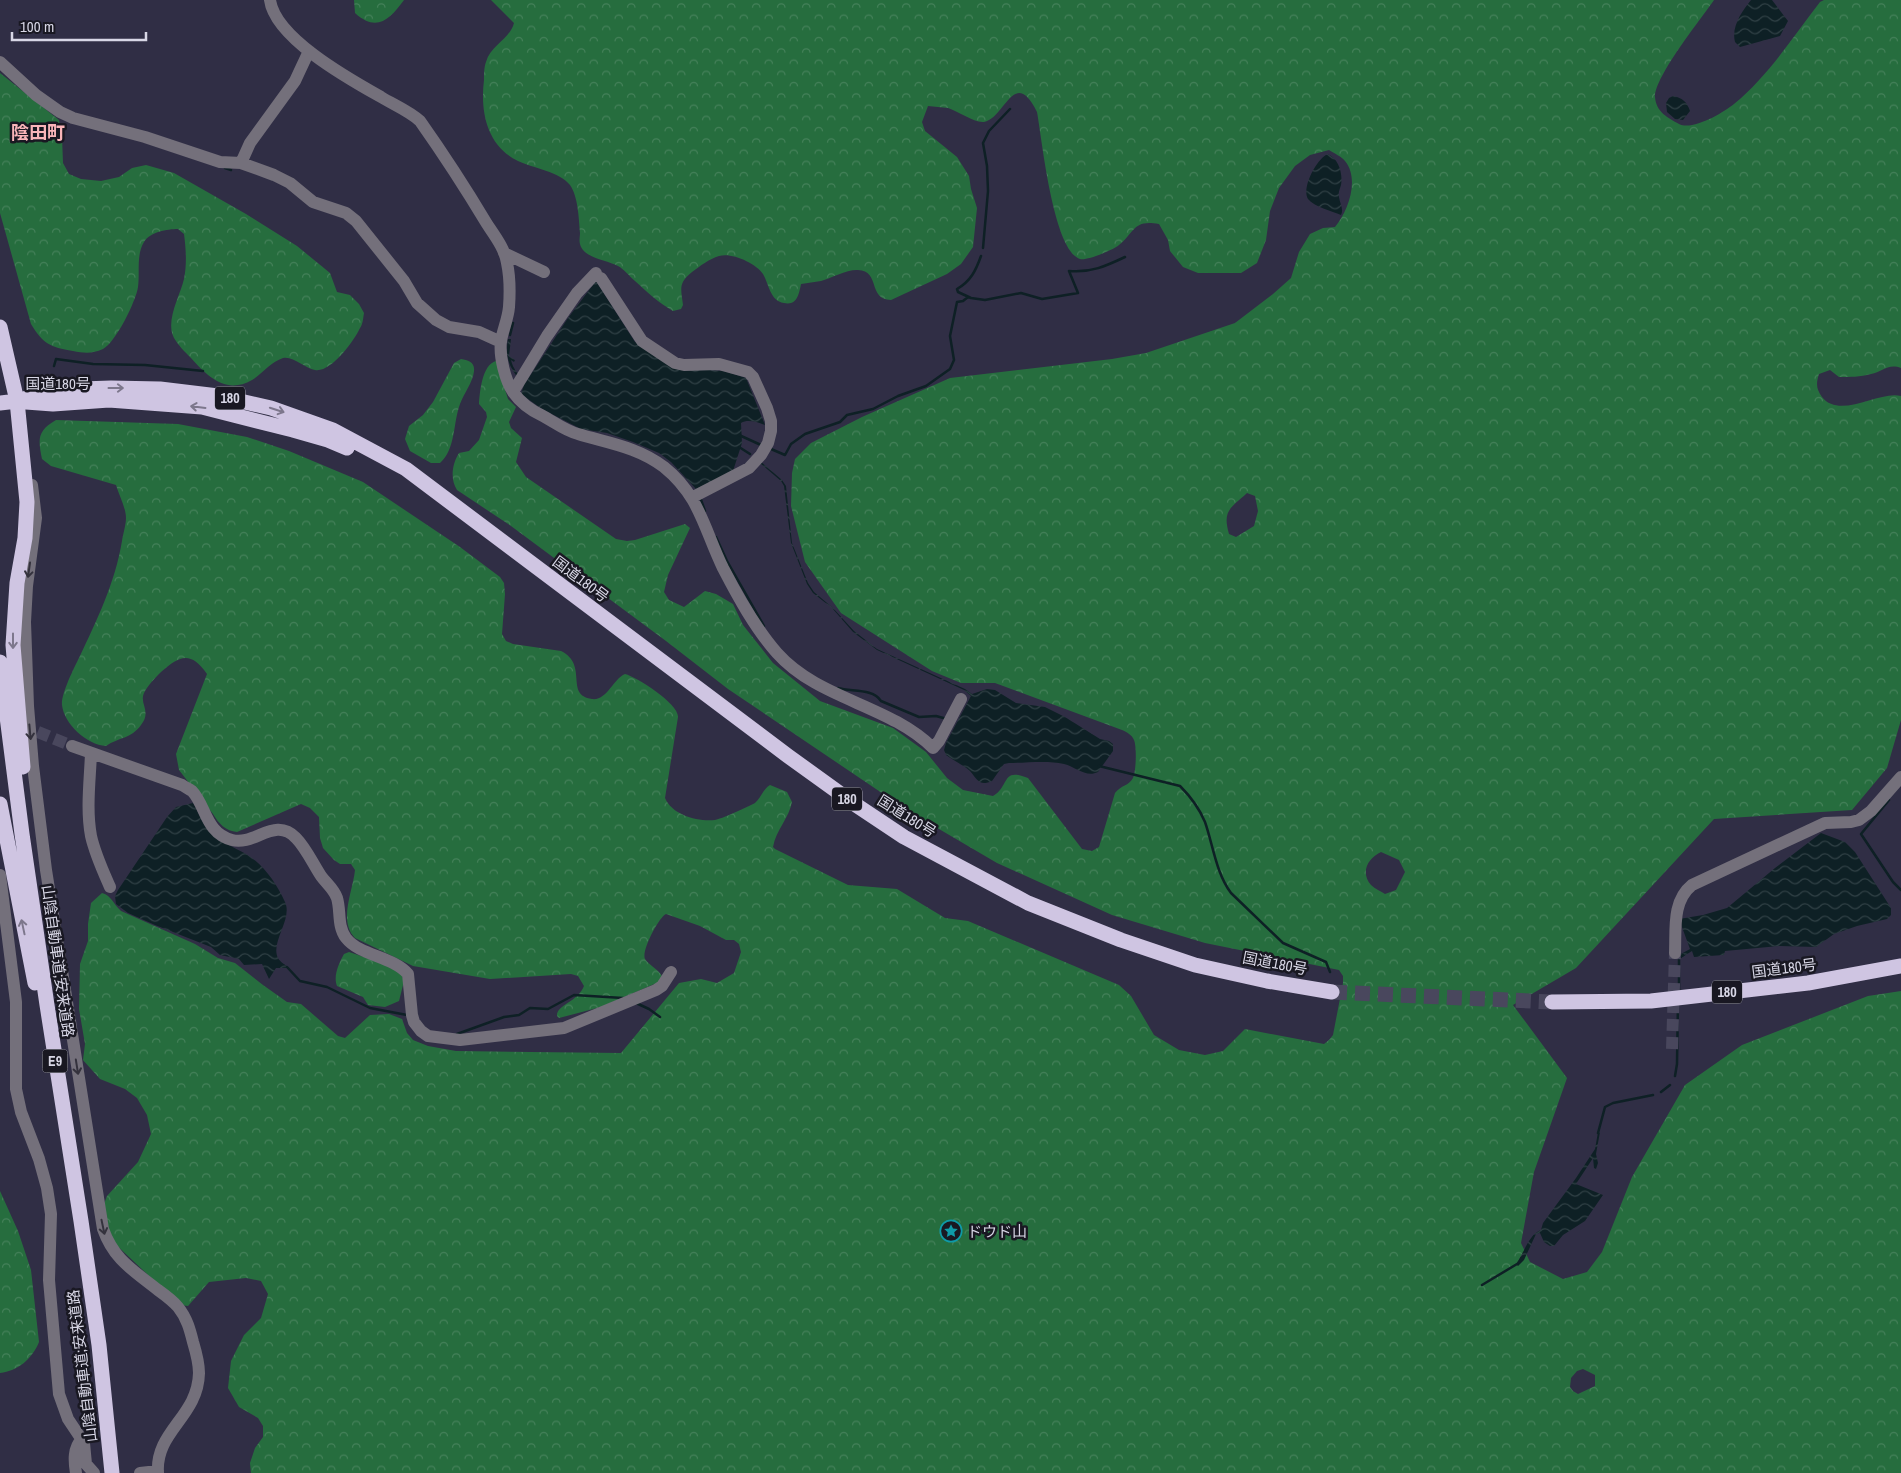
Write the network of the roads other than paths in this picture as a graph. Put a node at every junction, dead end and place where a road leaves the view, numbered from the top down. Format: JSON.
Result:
{"nodes":[{"id":1,"x":270,"y":0,"type":"edge"},
{"id":2,"x":309,"y":51,"type":"junction"},
{"id":3,"x":0,"y":62,"type":"edge"},
{"id":4,"x":241,"y":164,"type":"junction"},
{"id":5,"x":504,"y":253,"type":"junction"},
{"id":6,"x":544,"y":272,"type":"dead end"},
{"id":7,"x":0,"y":327,"type":"edge"},
{"id":8,"x":501,"y":342,"type":"junction"},
{"id":9,"x":517,"y":383,"type":"junction"},
{"id":10,"x":17,"y":401,"type":"junction"},
{"id":11,"x":0,"y":403,"type":"edge"},
{"id":12,"x":692,"y":497,"type":"junction"},
{"id":13,"x":0,"y":662,"type":"edge"},
{"id":14,"x":961,"y":699,"type":"dead end"},
{"id":15,"x":72,"y":746,"type":"tunnel mouth"},
{"id":16,"x":91,"y":753,"type":"junction"},
{"id":17,"x":1901,"y":777,"type":"edge"},
{"id":18,"x":0,"y":804,"type":"edge"},
{"id":19,"x":0,"y":875,"type":"edge"},
{"id":20,"x":110,"y":887,"type":"dead end"},
{"id":21,"x":1675,"y":953,"type":"tunnel mouth"},
{"id":22,"x":1901,"y":966,"type":"edge"},
{"id":23,"x":671,"y":972,"type":"dead end"},
{"id":24,"x":1332,"y":992,"type":"tunnel mouth"},
{"id":25,"x":1552,"y":1002,"type":"tunnel mouth"},
{"id":26,"x":47,"y":1005,"type":"junction"},
{"id":27,"x":60,"y":1094,"type":"junction"},
{"id":28,"x":82,"y":1439,"type":"junction"},
{"id":29,"x":111,"y":1466,"type":"edge"},
{"id":30,"x":158,"y":1472,"type":"edge"},
{"id":31,"x":76,"y":1473,"type":"edge"},
{"id":32,"x":94,"y":1473,"type":"edge"},
{"id":33,"x":140,"y":1473,"type":"edge"}],
"edges":[{"from":1,"to":2,"type":"street"},
{"from":2,"to":4,"type":"street"},
{"from":2,"to":5,"type":"street"},
{"from":3,"to":4,"type":"street"},
{"from":4,"to":8,"type":"street"},
{"from":5,"to":6,"type":"street"},
{"from":5,"to":8,"type":"street"},
{"from":7,"to":10,"type":"highway"},
{"from":8,"to":9,"type":"street"},
{"from":9,"to":12,"type":"street"},
{"from":9,"to":12,"type":"street"},
{"from":10,"to":11,"type":"highway","name":"国道180号"},
{"from":10,"to":24,"type":"highway","name":"国道180号","number":"180"},
{"from":10,"to":26,"type":"highway","one_way":true},
{"from":10,"to":30,"type":"street","one_way":true},
{"from":12,"to":14,"type":"street"},
{"from":13,"to":26,"type":"highway","name":"山陰自動車道;安来道路","number":"E9"},
{"from":15,"to":16,"type":"street"},
{"from":16,"to":20,"type":"street"},
{"from":16,"to":23,"type":"street"},
{"from":17,"to":21,"type":"street"},
{"from":27,"to":18,"type":"highway","one_way":true},
{"from":19,"to":28,"type":"street"},
{"from":22,"to":25,"type":"highway","name":"国道180号","number":"180"},
{"from":26,"to":27,"type":"highway","name":"山陰自動車道;安来道路","number":"E9"},
{"from":27,"to":29,"type":"highway","name":"山陰自動車道;安来道路","number":"E9"},
{"from":28,"to":31,"type":"street"},
{"from":28,"to":32,"type":"street"},
{"from":30,"to":33,"type":"street"}]}
